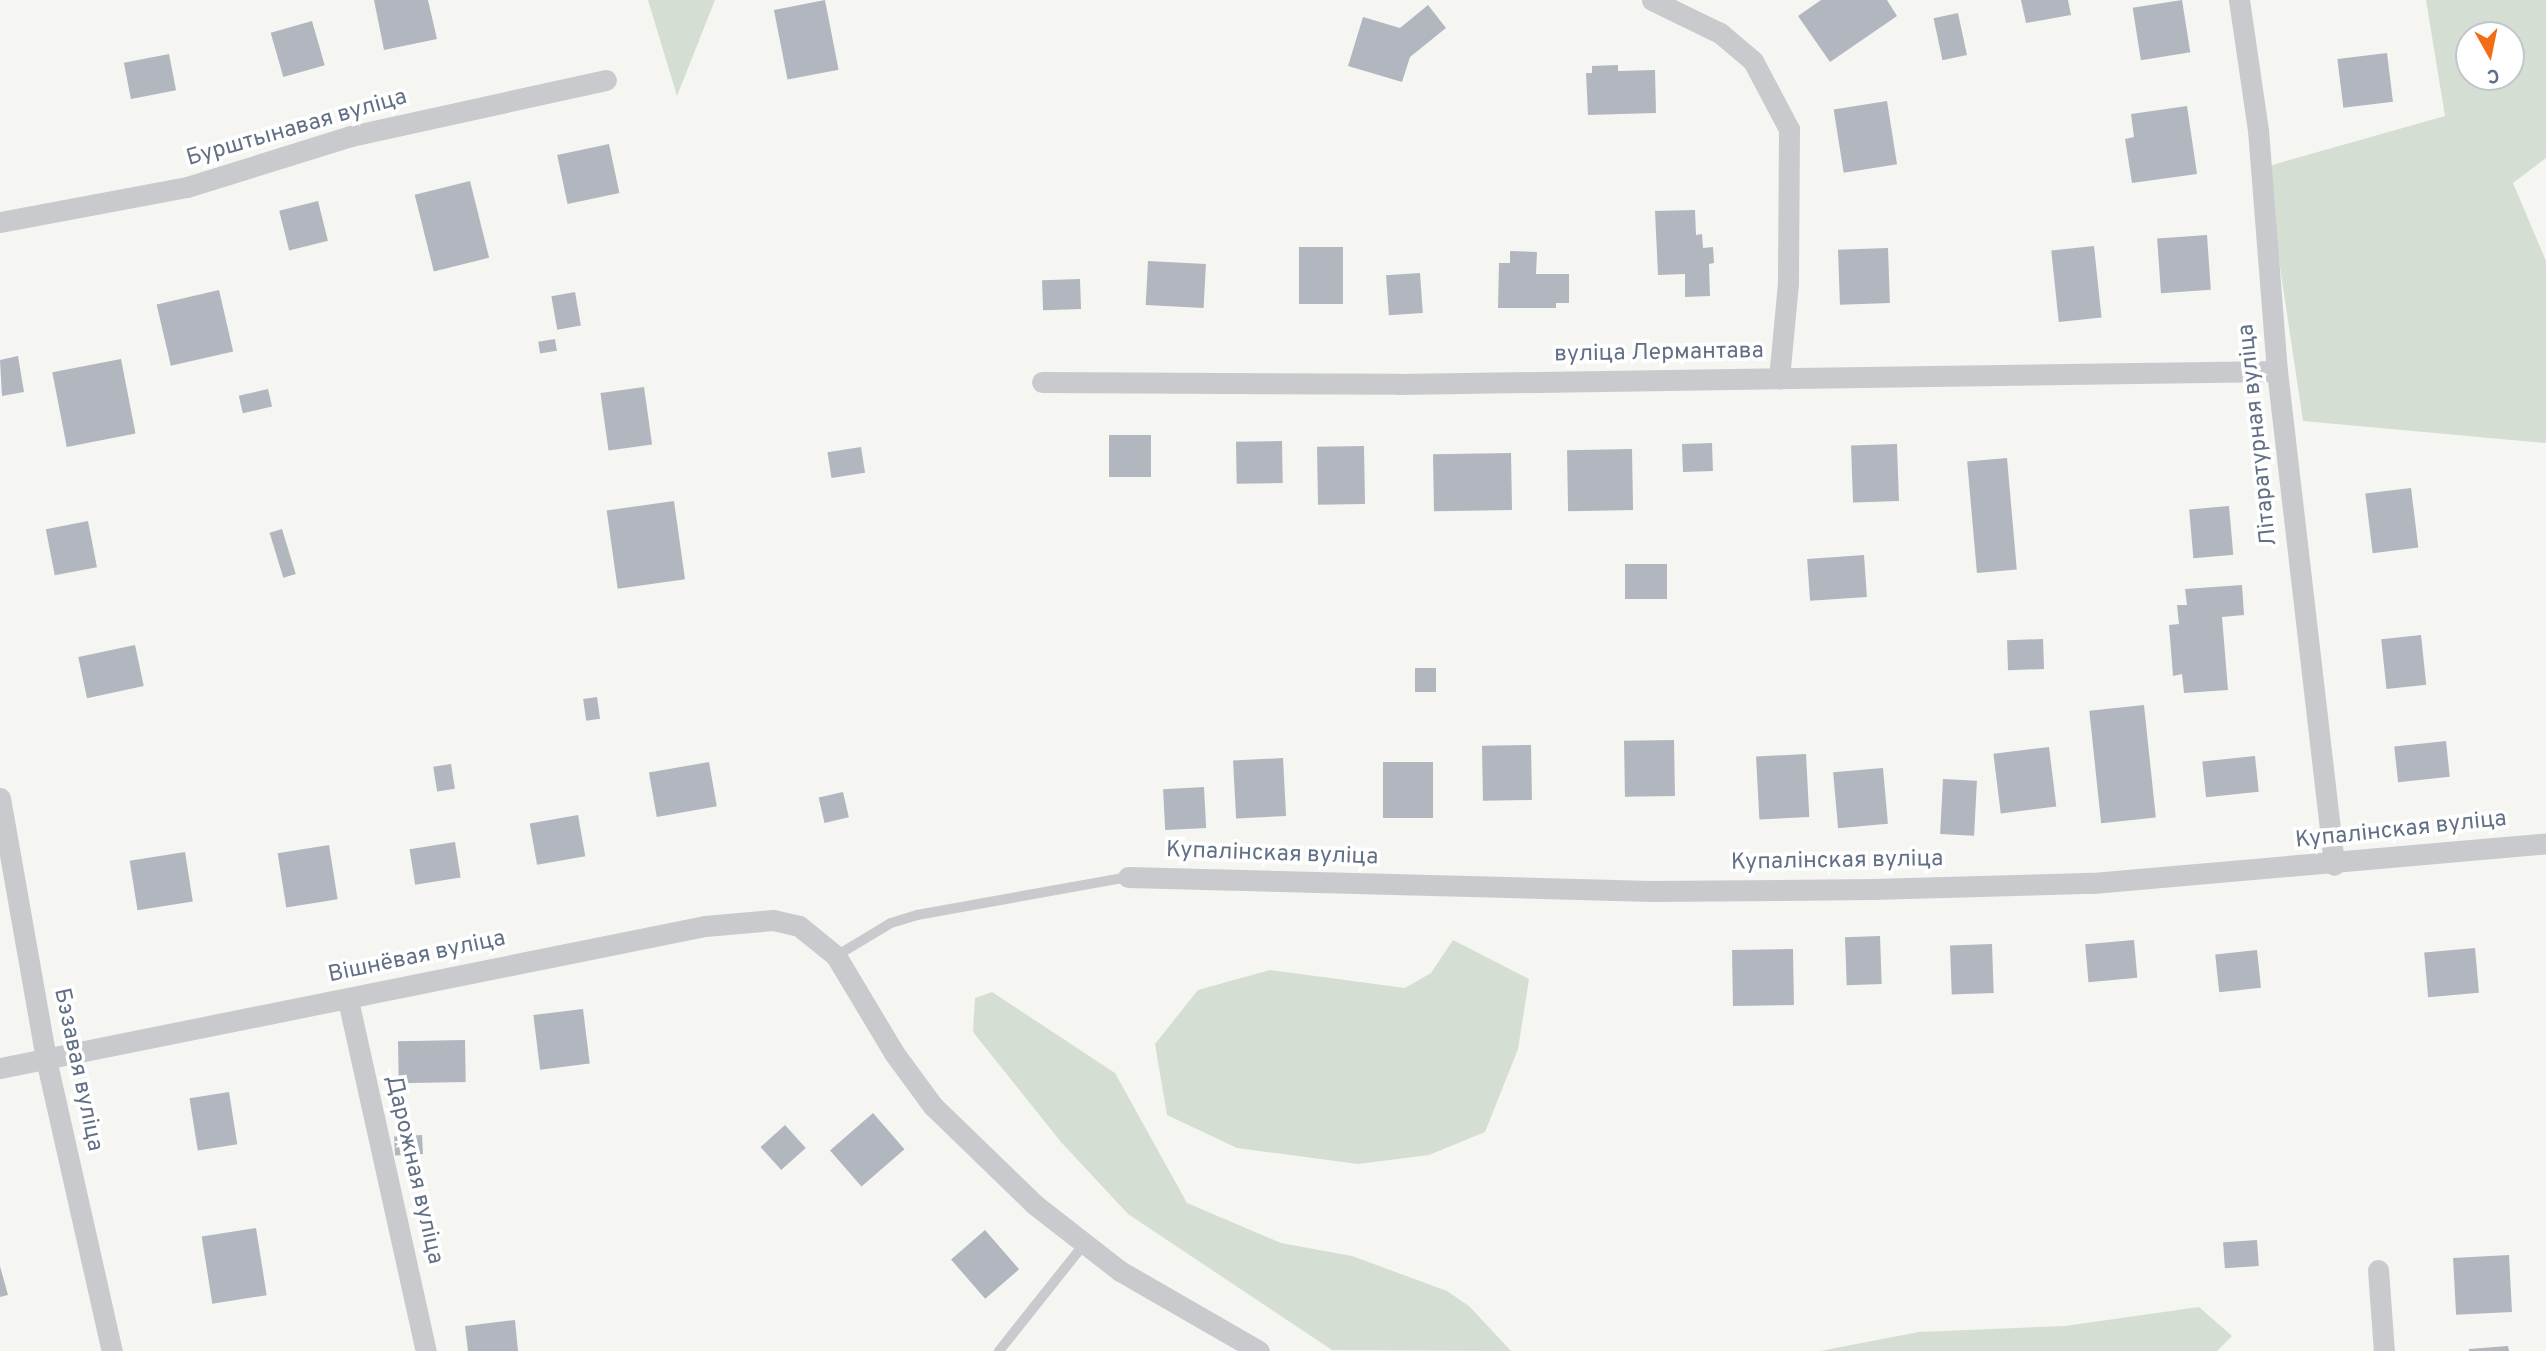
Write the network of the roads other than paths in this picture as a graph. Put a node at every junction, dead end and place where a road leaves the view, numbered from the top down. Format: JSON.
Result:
{"nodes":[{"id":1,"x":1652,"y":0,"type":"edge"},
{"id":2,"x":2239,"y":0,"type":"edge"},
{"id":3,"x":607,"y":80,"type":"dead end"},
{"id":4,"x":0,"y":222,"type":"edge"},
{"id":5,"x":2277,"y":371,"type":"junction"},
{"id":6,"x":1779,"y":379,"type":"junction"},
{"id":7,"x":1042,"y":382,"type":"dead end"},
{"id":8,"x":0,"y":798,"type":"edge"},
{"id":9,"x":2546,"y":843,"type":"edge"},
{"id":10,"x":2334,"y":865,"type":"junction"},
{"id":11,"x":1128,"y":877,"type":"joint"},
{"id":12,"x":836,"y":956,"type":"junction"},
{"id":13,"x":348,"y":1000,"type":"junction"},
{"id":14,"x":46,"y":1059,"type":"junction"},
{"id":15,"x":0,"y":1068,"type":"edge"},
{"id":16,"x":1084,"y":1244,"type":"junction"},
{"id":17,"x":2378,"y":1270,"type":"dead end"},
{"id":18,"x":112,"y":1351,"type":"edge"},
{"id":19,"x":426,"y":1351,"type":"edge"},
{"id":20,"x":999,"y":1351,"type":"edge"},
{"id":21,"x":1259,"y":1351,"type":"edge"},
{"id":22,"x":2384,"y":1351,"type":"edge"}],
"edges":[{"from":1,"to":6,"type":"street"},
{"from":2,"to":5,"type":"street","name":"Літаратурная вуліца"},
{"from":3,"to":4,"type":"street","name":"Бурштынавая вуліца"},
{"from":5,"to":6,"type":"street","name":"вуліца Лермантава"},
{"from":5,"to":10,"type":"street","name":"Літаратурная вуліца"},
{"from":6,"to":7,"type":"street","name":"вуліца Лермантава"},
{"from":8,"to":14,"type":"street","name":"Бэзавая вуліца"},
{"from":9,"to":10,"type":"street","name":"Купалінская вуліца"},
{"from":10,"to":11,"type":"street","name":"Купалінская вуліца"},
{"from":11,"to":12,"type":"lane"},
{"from":12,"to":13,"type":"street","name":"Вішнёвая вуліца"},
{"from":12,"to":16,"type":"street","name":"Вішнёвая вуліца"},
{"from":13,"to":14,"type":"street","name":"Вішнёвая вуліца"},
{"from":13,"to":19,"type":"street","name":"Дарожная вуліца"},
{"from":14,"to":15,"type":"street","name":"Вішнёвая вуліца"},
{"from":14,"to":18,"type":"street","name":"Бэзавая вуліца"},
{"from":16,"to":20,"type":"lane"},
{"from":16,"to":21,"type":"street","name":"Вішнёвая вуліца"},
{"from":17,"to":22,"type":"street"}]}
